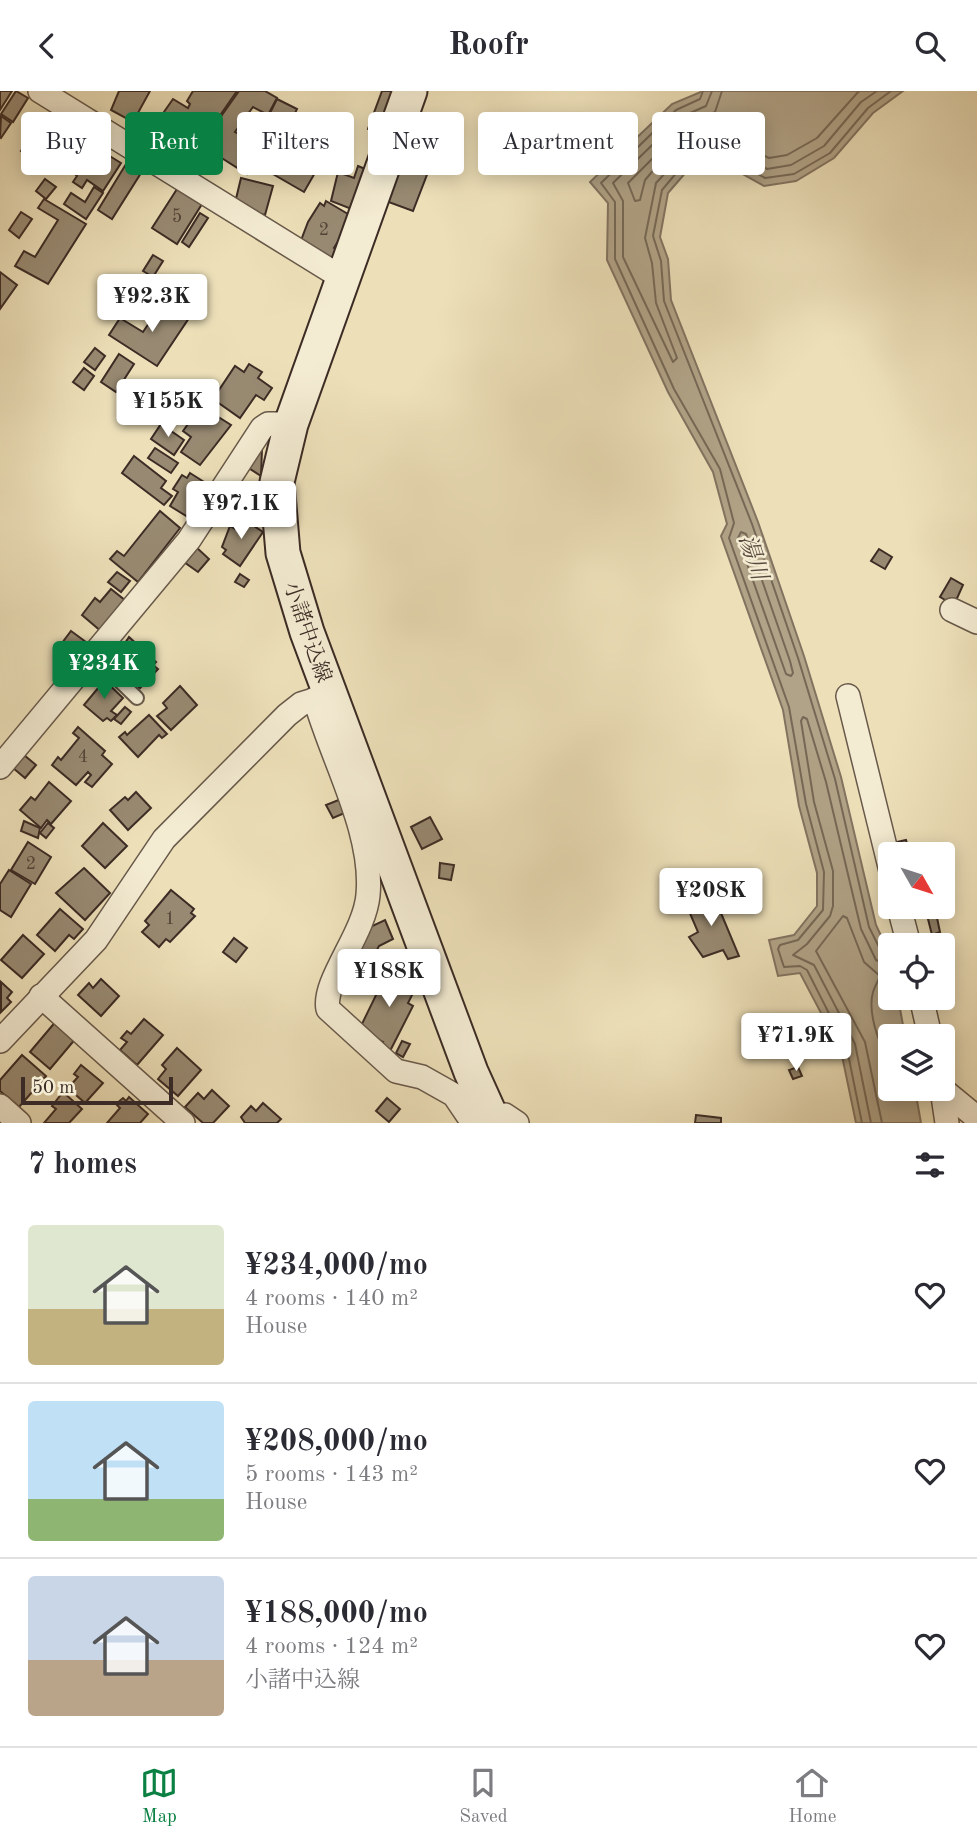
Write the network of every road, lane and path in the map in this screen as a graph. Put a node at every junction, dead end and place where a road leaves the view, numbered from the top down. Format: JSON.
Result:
{"nodes":[{"id":1,"x":40,"y":91,"type":"edge"},
{"id":2,"x":410,"y":91,"type":"edge"},
{"id":3,"x":344,"y":279,"type":"junction"},
{"id":4,"x":291,"y":424,"type":"junction"},
{"id":5,"x":952,"y":610,"type":"dead end"},
{"id":6,"x":977,"y":622,"type":"edge"},
{"id":7,"x":94,"y":656,"type":"junction"},
{"id":8,"x":848,"y":696,"type":"dead end"},
{"id":9,"x":323,"y":697,"type":"junction"},
{"id":10,"x":137,"y":698,"type":"dead end"},
{"id":11,"x":0,"y":767,"type":"edge"},
{"id":12,"x":884,"y":842,"type":"edge"},
{"id":13,"x":41,"y":996,"type":"junction"},
{"id":14,"x":0,"y":1041,"type":"edge"},
{"id":15,"x":955,"y":1100,"type":"edge"},
{"id":16,"x":944,"y":1101,"type":"edge"},
{"id":17,"x":0,"y":1106,"type":"edge"},
{"id":18,"x":977,"y":1118,"type":"edge"},
{"id":19,"x":494,"y":1122,"type":"edge"},
{"id":20,"x":19,"y":1123,"type":"edge"},
{"id":21,"x":183,"y":1123,"type":"edge"},
{"id":22,"x":947,"y":1123,"type":"edge"}],
"edges":[{"from":1,"to":3,"type":"street"},
{"from":2,"to":3,"type":"main road","name":"小諸中込線"},
{"from":3,"to":4,"type":"main road","name":"小諸中込線"},
{"from":4,"to":7,"type":"street"},
{"from":4,"to":9,"type":"main road","name":"小諸中込線"},
{"from":5,"to":6,"type":"street"},
{"from":7,"to":10,"type":"lane"},
{"from":7,"to":11,"type":"street"},
{"from":8,"to":12,"type":"street"},
{"from":9,"to":13,"type":"street"},
{"from":9,"to":19,"type":"main road","name":"小諸中込線"},
{"from":9,"to":19,"type":"street"},
{"from":13,"to":14,"type":"street"},
{"from":13,"to":21,"type":"street"},
{"from":15,"to":18,"type":"street"},
{"from":16,"to":22,"type":"street"},
{"from":17,"to":20,"type":"street"}]}
